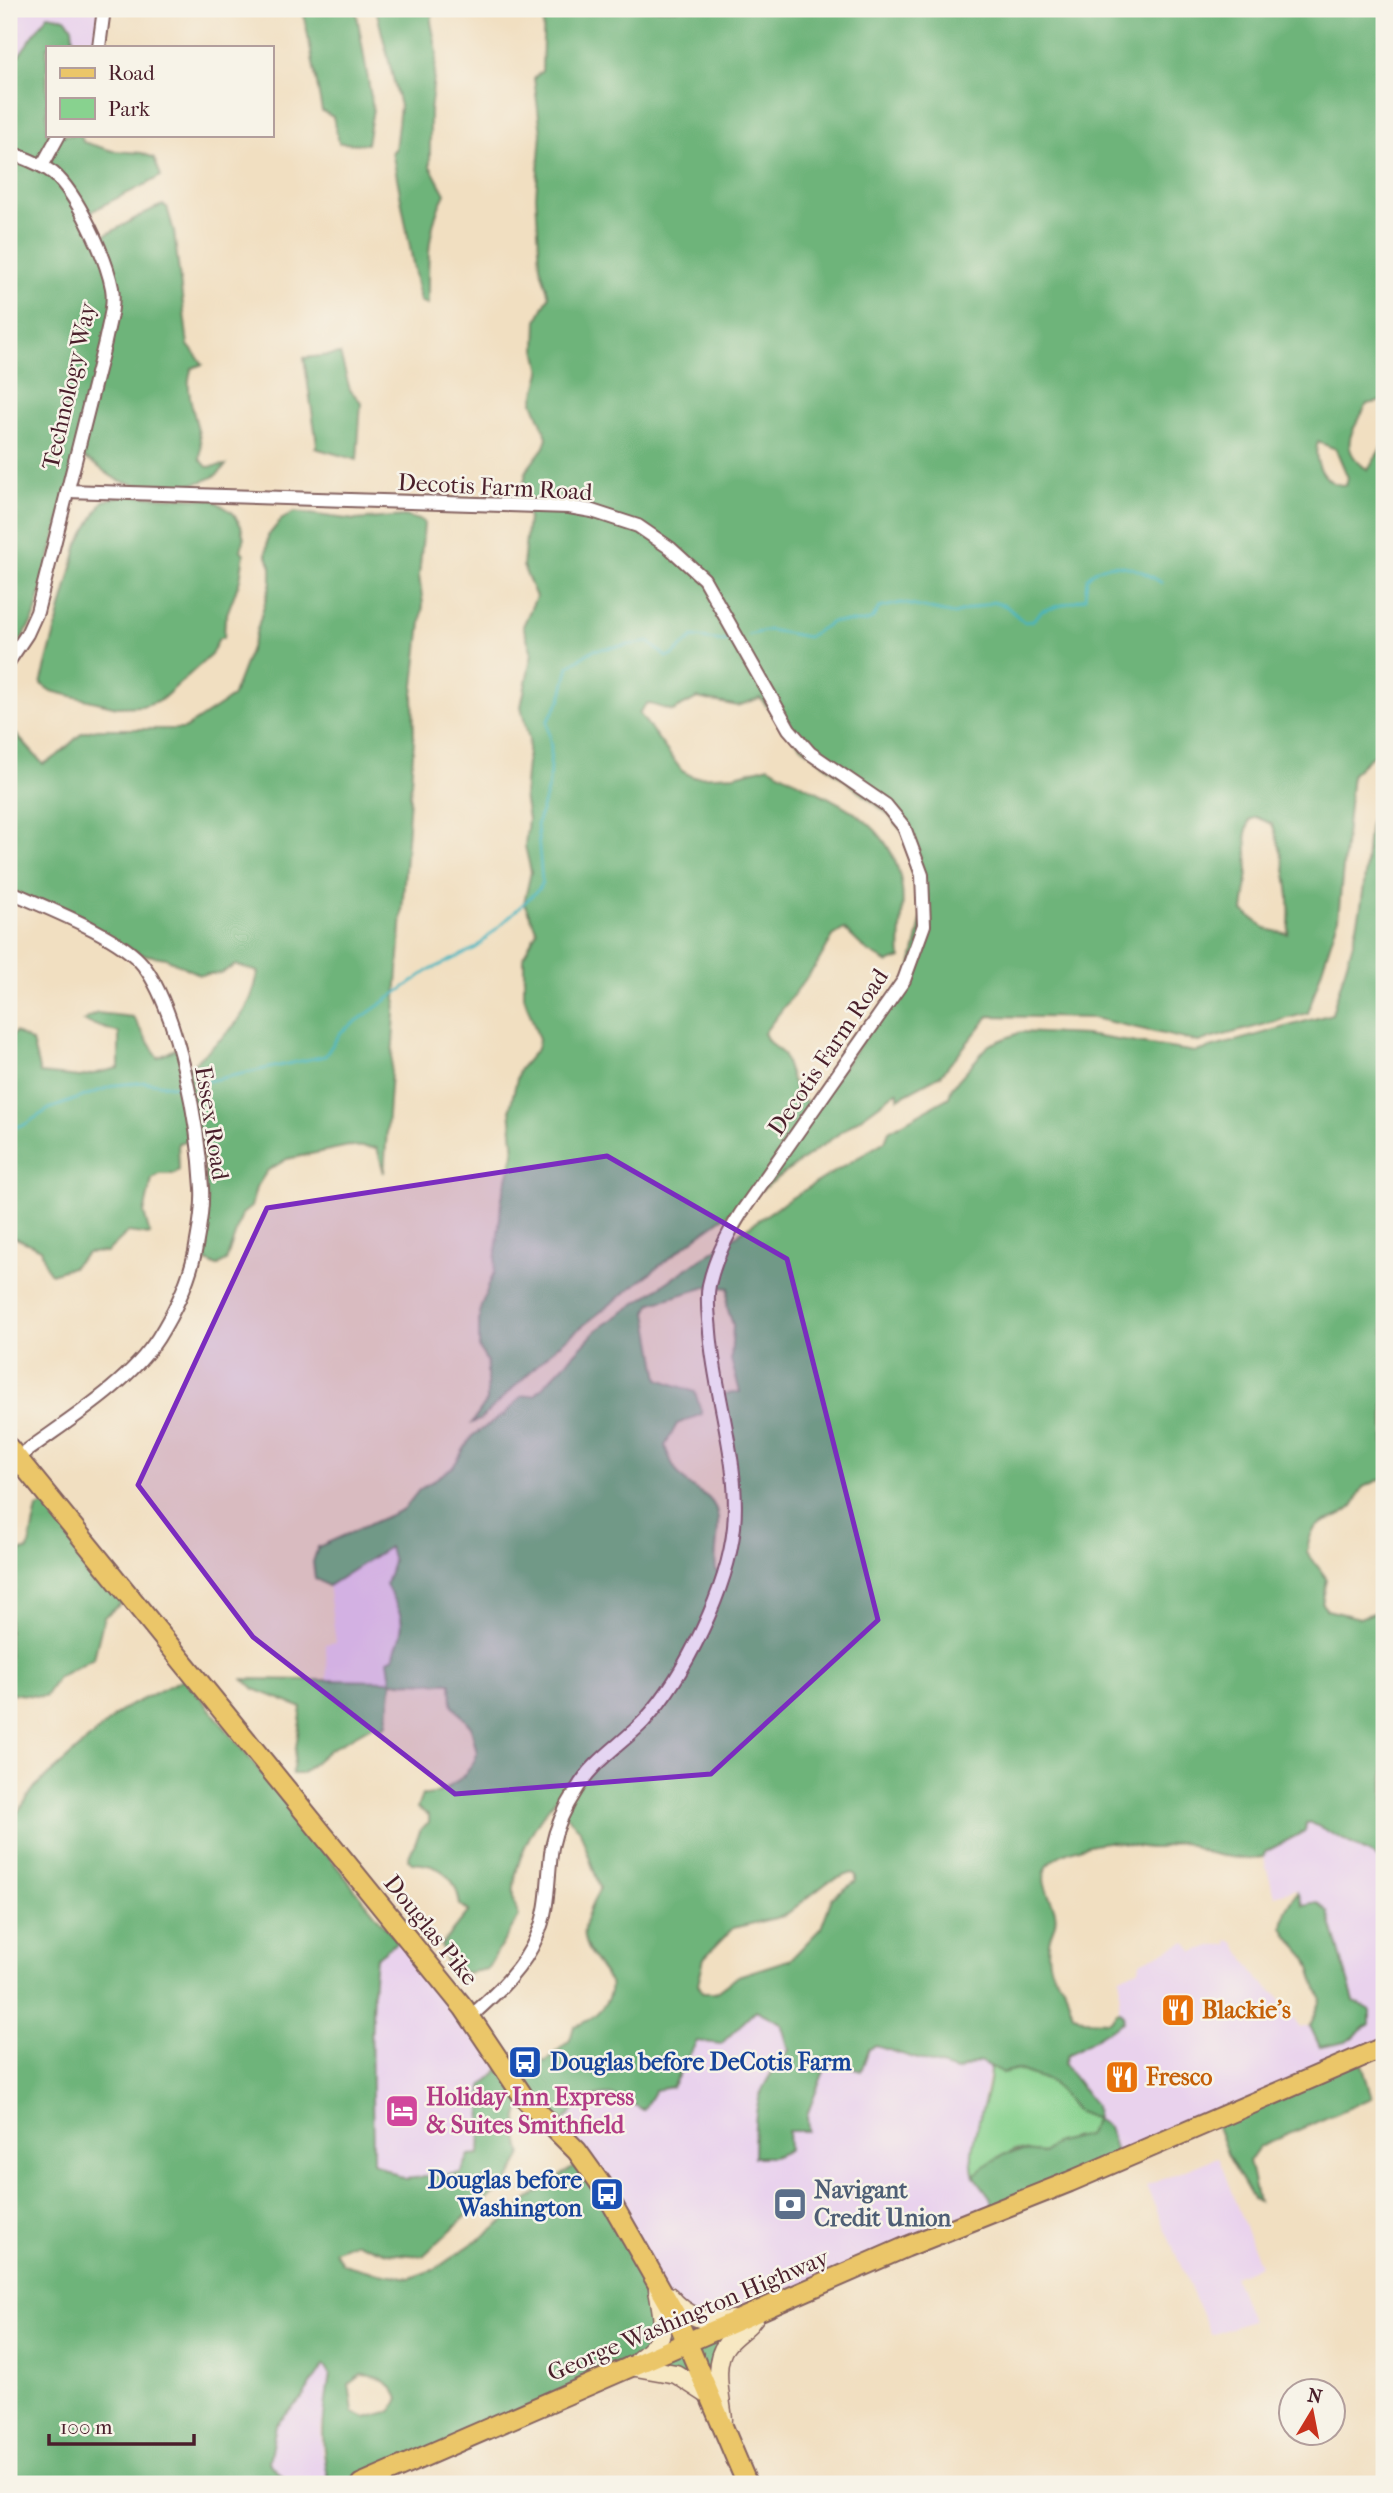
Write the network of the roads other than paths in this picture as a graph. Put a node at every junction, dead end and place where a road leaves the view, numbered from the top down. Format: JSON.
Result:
{"nodes":[{"id":1,"x":104,"y":9,"type":"edge"},
{"id":2,"x":99,"y":46,"type":"edge"},
{"id":3,"x":58,"y":136,"type":"edge"},
{"id":4,"x":9,"y":152,"type":"edge"},
{"id":5,"x":42,"y":166,"type":"junction"},
{"id":6,"x":66,"y":491,"type":"junction"},
{"id":7,"x":9,"y":660,"type":"edge"},
{"id":8,"x":9,"y":891,"type":"edge"},
{"id":9,"x":13,"y":1453,"type":"edge"},
{"id":10,"x":470,"y":2017,"type":"junction"},
{"id":11,"x":1384,"y":2047,"type":"edge"},
{"id":12,"x":656,"y":2280,"type":"junction"},
{"id":13,"x":757,"y":2312,"type":"junction"},
{"id":14,"x":687,"y":2342,"type":"junction"},
{"id":15,"x":630,"y":2366,"type":"junction"},
{"id":16,"x":710,"y":2396,"type":"junction"},
{"id":17,"x":725,"y":2430,"type":"junction"},
{"id":18,"x":361,"y":2484,"type":"edge"},
{"id":19,"x":747,"y":2484,"type":"edge"}],
"edges":[{"from":1,"to":2,"type":"street"},
{"from":3,"to":5,"type":"street"},
{"from":4,"to":5,"type":"street","name":"Technology Way"},
{"from":5,"to":6,"type":"street","name":"Technology Way"},
{"from":6,"to":7,"type":"street","name":"Technology Way"},
{"from":6,"to":10,"type":"street","name":"Decotis Farm Road"},
{"from":8,"to":9,"type":"street","name":"Essex Road"},
{"from":9,"to":10,"type":"main road","name":"Douglas Pike"},
{"from":10,"to":12,"type":"main road","name":"Douglas Pike"},
{"from":11,"to":13,"type":"main road","name":"George Washington Highway"},
{"from":12,"to":13,"type":"main road"},
{"from":12,"to":14,"type":"main road","name":"Douglas Pike"},
{"from":12,"to":15,"type":"main road"},
{"from":13,"to":14,"type":"main road","name":"George Washington Highway"},
{"from":13,"to":17,"type":"main road"},
{"from":14,"to":15,"type":"main road","name":"George Washington Highway"},
{"from":14,"to":16,"type":"main road","name":"Douglas Pike"},
{"from":15,"to":16,"type":"main road"},
{"from":15,"to":18,"type":"main road","name":"George Washington Highway"},
{"from":16,"to":17,"type":"main road","name":"Douglas Pike"},
{"from":17,"to":19,"type":"main road","name":"Douglas Pike"}]}
